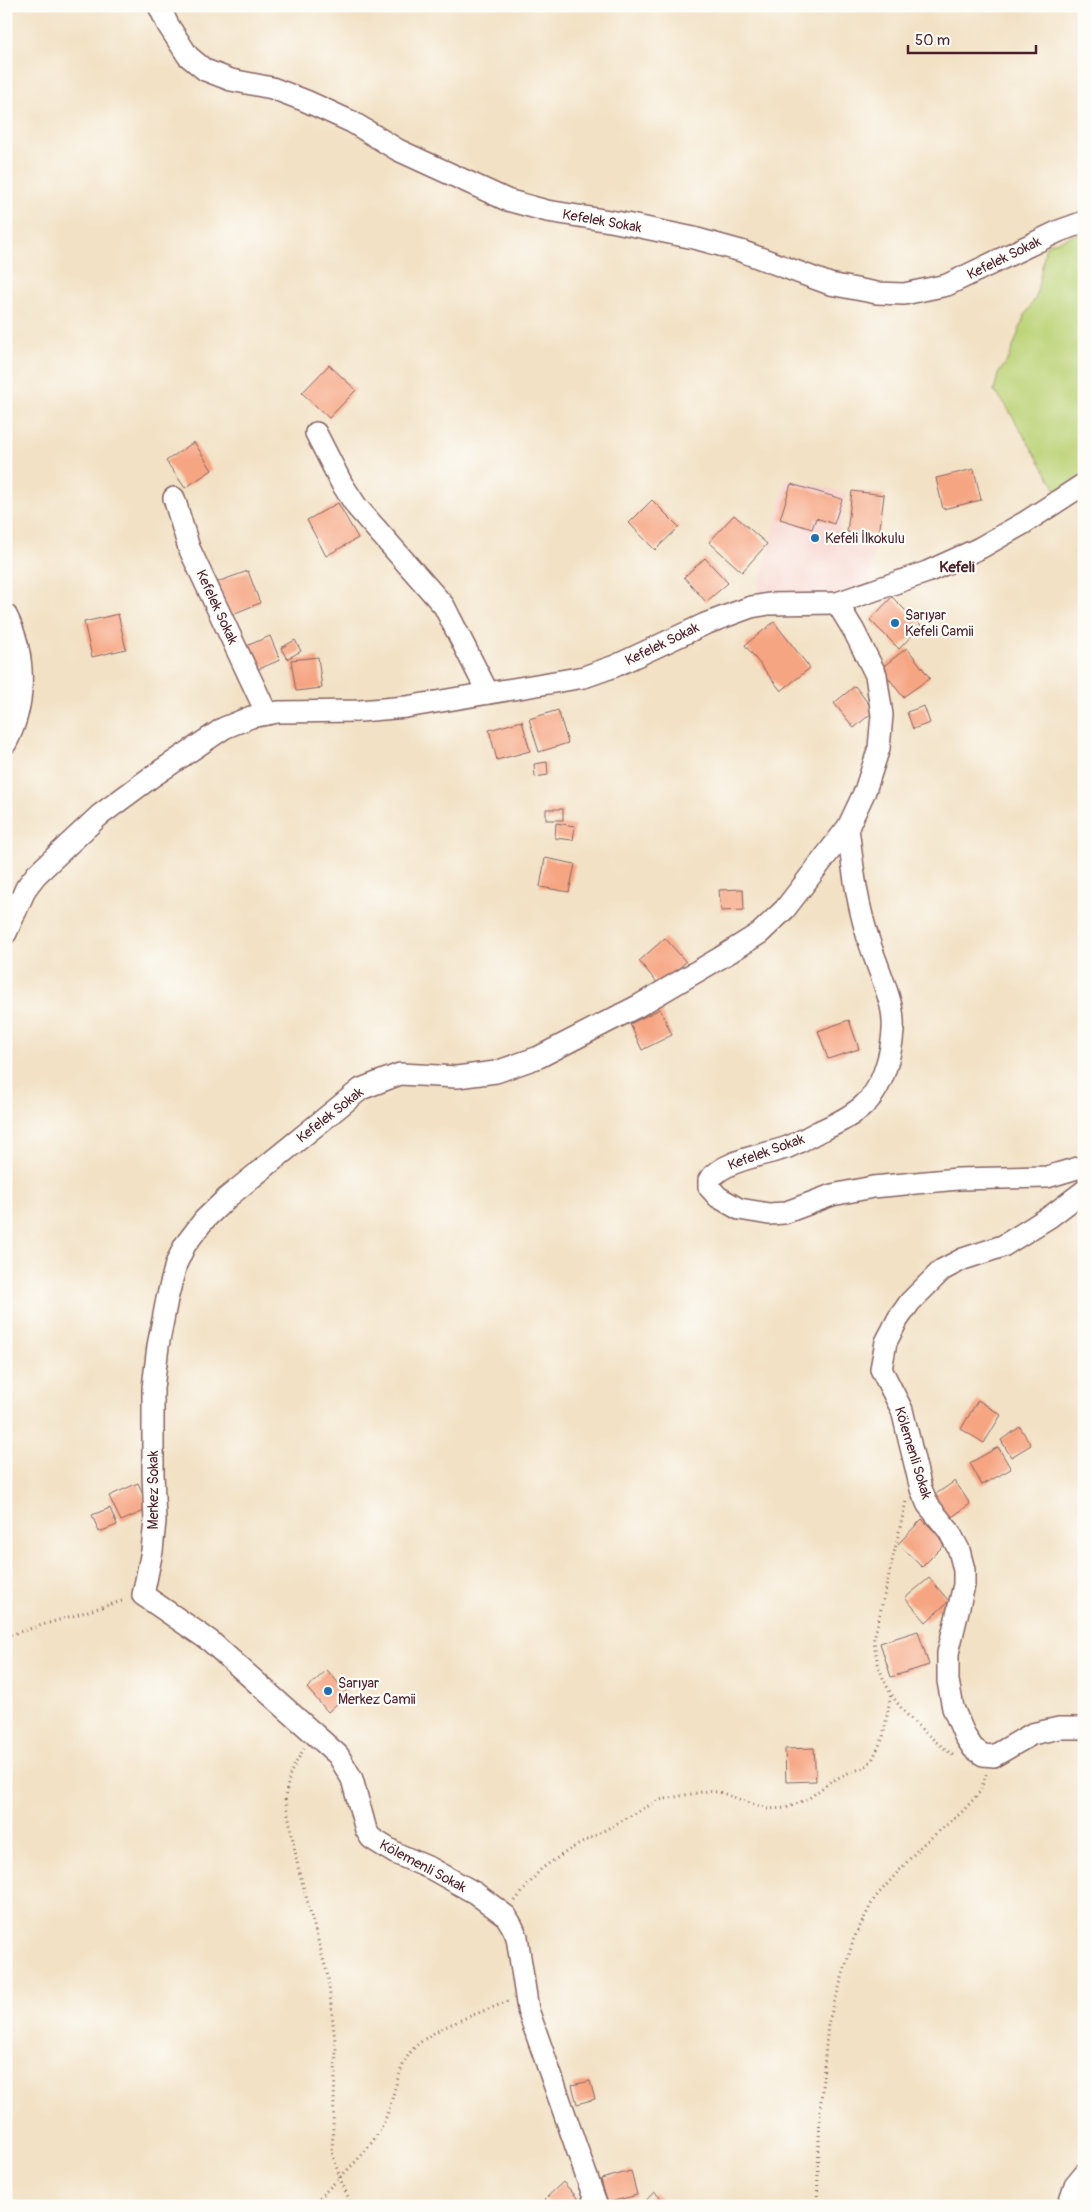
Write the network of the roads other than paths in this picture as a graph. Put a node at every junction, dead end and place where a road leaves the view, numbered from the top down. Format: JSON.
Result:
{"nodes":[{"id":1,"x":159,"y":6,"type":"edge"},
{"id":2,"x":1084,"y":222,"type":"edge"},
{"id":3,"x":316,"y":432,"type":"dead end"},
{"id":4,"x":1080,"y":490,"type":"edge"},
{"id":5,"x":174,"y":498,"type":"dead end"},
{"id":6,"x":837,"y":603,"type":"junction"},
{"id":7,"x":6,"y":615,"type":"edge"},
{"id":8,"x":488,"y":693,"type":"junction"},
{"id":9,"x":267,"y":714,"type":"junction"},
{"id":10,"x":6,"y":743,"type":"edge"},
{"id":11,"x":848,"y":827,"type":"junction"},
{"id":12,"x":6,"y":934,"type":"edge"},
{"id":13,"x":1084,"y":1166,"type":"edge"},
{"id":14,"x":1084,"y":1191,"type":"edge"},
{"id":15,"x":184,"y":1245,"type":"joint"},
{"id":16,"x":143,"y":1595,"type":"joint"},
{"id":17,"x":1084,"y":1728,"type":"edge"},
{"id":18,"x":1084,"y":2174,"type":"edge"},
{"id":19,"x":598,"y":2206,"type":"edge"},
{"id":20,"x":1068,"y":2206,"type":"edge"}],
"edges":[{"from":1,"to":2,"type":"street","name":"Kefelek Sokak"},
{"from":3,"to":8,"type":"street"},
{"from":4,"to":6,"type":"street","name":"Kefelek Sokak"},
{"from":5,"to":9,"type":"street","name":"Kefelek Sokak"},
{"from":6,"to":8,"type":"street","name":"Kefelek Sokak"},
{"from":6,"to":11,"type":"street","name":"Kefelek Sokak"},
{"from":7,"to":10,"type":"street"},
{"from":8,"to":9,"type":"street","name":"Kefelek Sokak"},
{"from":9,"to":12,"type":"street","name":"Kefelek Sokak"},
{"from":11,"to":13,"type":"street","name":"Kefelek Sokak"},
{"from":11,"to":15,"type":"street","name":"Kefelek Sokak"},
{"from":14,"to":17,"type":"street","name":"Kölemenli Sokak"},
{"from":15,"to":16,"type":"street","name":"Merkez Sokak"},
{"from":16,"to":19,"type":"street","name":"Kölemenli Sokak"},
{"from":18,"to":20,"type":"street"}]}
